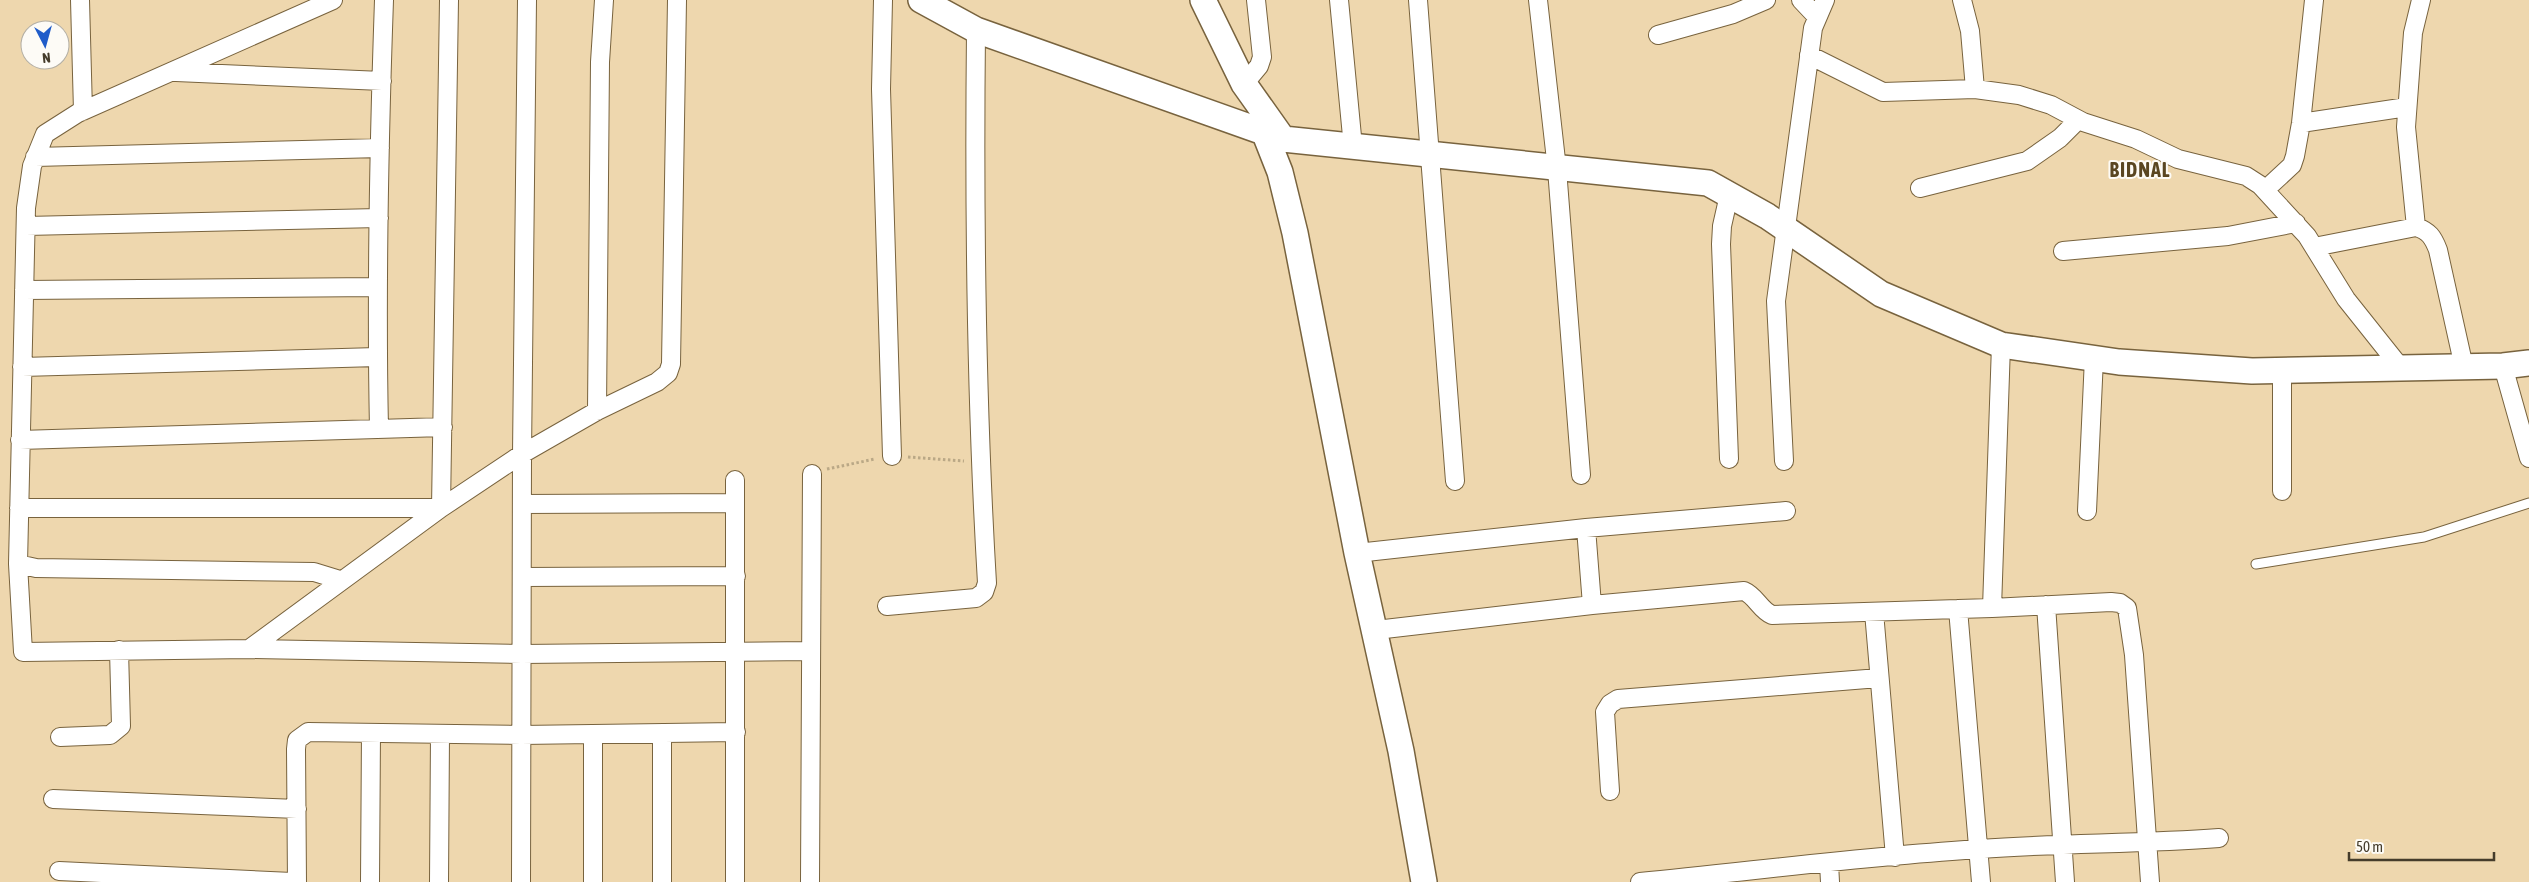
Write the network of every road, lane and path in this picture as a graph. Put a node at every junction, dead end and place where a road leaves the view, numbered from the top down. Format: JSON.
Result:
{"nodes":[{"id":1,"x":80,"y":0,"type":"edge"},
{"id":2,"x":333,"y":0,"type":"edge"},
{"id":3,"x":384,"y":0,"type":"edge"},
{"id":4,"x":449,"y":0,"type":"edge"},
{"id":5,"x":527,"y":0,"type":"edge"},
{"id":6,"x":604,"y":0,"type":"edge"},
{"id":7,"x":677,"y":0,"type":"edge"},
{"id":8,"x":883,"y":0,"type":"edge"},
{"id":9,"x":921,"y":0,"type":"edge"},
{"id":10,"x":1203,"y":0,"type":"edge"},
{"id":11,"x":1256,"y":0,"type":"edge"},
{"id":12,"x":1339,"y":0,"type":"edge"},
{"id":13,"x":1418,"y":0,"type":"edge"},
{"id":14,"x":1538,"y":0,"type":"edge"},
{"id":15,"x":1766,"y":0,"type":"edge"},
{"id":16,"x":1801,"y":0,"type":"edge"},
{"id":17,"x":1825,"y":0,"type":"edge"},
{"id":18,"x":1962,"y":0,"type":"edge"},
{"id":19,"x":2314,"y":0,"type":"edge"},
{"id":20,"x":2421,"y":0,"type":"edge"},
{"id":21,"x":1817,"y":17,"type":"junction"},
{"id":22,"x":976,"y":30,"type":"junction"},
{"id":23,"x":1658,"y":35,"type":"dead end"},
{"id":24,"x":1809,"y":55,"type":"junction"},
{"id":25,"x":170,"y":72,"type":"junction"},
{"id":26,"x":382,"y":81,"type":"junction"},
{"id":27,"x":1244,"y":84,"type":"junction"},
{"id":28,"x":1974,"y":89,"type":"junction"},
{"id":29,"x":2407,"y":107,"type":"junction"},
{"id":30,"x":83,"y":111,"type":"junction"},
{"id":31,"x":2078,"y":120,"type":"junction"},
{"id":32,"x":2301,"y":123,"type":"junction"},
{"id":33,"x":1274,"y":136,"type":"junction"},
{"id":34,"x":1353,"y":147,"type":"junction"},
{"id":35,"x":380,"y":148,"type":"junction"},
{"id":36,"x":1432,"y":156,"type":"junction"},
{"id":37,"x":35,"y":157,"type":"junction"},
{"id":38,"x":1558,"y":169,"type":"junction"},
{"id":39,"x":1920,"y":188,"type":"dead end"},
{"id":40,"x":2265,"y":190,"type":"junction"},
{"id":41,"x":1729,"y":195,"type":"junction"},
{"id":42,"x":379,"y":218,"type":"junction"},
{"id":43,"x":2296,"y":224,"type":"junction"},
{"id":44,"x":26,"y":226,"type":"junction"},
{"id":45,"x":2416,"y":227,"type":"junction"},
{"id":46,"x":1786,"y":229,"type":"junction"},
{"id":47,"x":2314,"y":247,"type":"junction"},
{"id":48,"x":2063,"y":251,"type":"dead end"},
{"id":49,"x":378,"y":287,"type":"junction"},
{"id":50,"x":24,"y":290,"type":"junction"},
{"id":51,"x":2001,"y":345,"type":"junction"},
{"id":52,"x":377,"y":357,"type":"junction"},
{"id":53,"x":2094,"y":358,"type":"junction"},
{"id":54,"x":2529,"y":363,"type":"edge"},
{"id":55,"x":2503,"y":366,"type":"junction"},
{"id":56,"x":22,"y":367,"type":"junction"},
{"id":57,"x":2464,"y":367,"type":"junction"},
{"id":58,"x":2401,"y":368,"type":"junction"},
{"id":59,"x":2282,"y":371,"type":"junction"},
{"id":60,"x":597,"y":411,"type":"junction"},
{"id":61,"x":443,"y":428,"type":"junction"},
{"id":62,"x":379,"y":429,"type":"junction"},
{"id":63,"x":20,"y":440,"type":"junction"},
{"id":64,"x":522,"y":454,"type":"junction"},
{"id":65,"x":892,"y":456,"type":"dead end"},
{"id":66,"x":2529,"y":458,"type":"edge"},
{"id":67,"x":1729,"y":459,"type":"dead end"},
{"id":68,"x":1784,"y":461,"type":"dead end"},
{"id":69,"x":812,"y":474,"type":"dead end"},
{"id":70,"x":1581,"y":475,"type":"dead end"},
{"id":71,"x":735,"y":480,"type":"dead end"},
{"id":72,"x":1455,"y":481,"type":"dead end"},
{"id":73,"x":2282,"y":492,"type":"dead end"},
{"id":74,"x":735,"y":503,"type":"junction"},
{"id":75,"x":2529,"y":503,"type":"edge"},
{"id":76,"x":522,"y":504,"type":"junction"},
{"id":77,"x":19,"y":508,"type":"junction"},
{"id":78,"x":442,"y":508,"type":"junction"},
{"id":79,"x":1786,"y":511,"type":"dead end"},
{"id":80,"x":2087,"y":511,"type":"dead end"},
{"id":81,"x":1586,"y":528,"type":"junction"},
{"id":82,"x":1357,"y":553,"type":"junction"},
{"id":83,"x":18,"y":564,"type":"junction"},
{"id":84,"x":2256,"y":564,"type":"dead end"},
{"id":85,"x":736,"y":576,"type":"junction"},
{"id":86,"x":522,"y":577,"type":"junction"},
{"id":87,"x":340,"y":580,"type":"junction"},
{"id":88,"x":1592,"y":605,"type":"junction"},
{"id":89,"x":2046,"y":605,"type":"junction"},
{"id":90,"x":887,"y":606,"type":"dead end"},
{"id":91,"x":1992,"y":608,"type":"junction"},
{"id":92,"x":1958,"y":609,"type":"junction"},
{"id":93,"x":1874,"y":612,"type":"junction"},
{"id":94,"x":1376,"y":630,"type":"junction"},
{"id":95,"x":249,"y":649,"type":"junction"},
{"id":96,"x":118,"y":650,"type":"junction"},
{"id":97,"x":736,"y":651,"type":"junction"},
{"id":98,"x":811,"y":651,"type":"junction"},
{"id":99,"x":522,"y":654,"type":"junction"},
{"id":100,"x":1879,"y":678,"type":"junction"},
{"id":101,"x":736,"y":732,"type":"junction"},
{"id":102,"x":371,"y":733,"type":"junction"},
{"id":103,"x":662,"y":733,"type":"junction"},
{"id":104,"x":440,"y":734,"type":"junction"},
{"id":105,"x":593,"y":734,"type":"junction"},
{"id":106,"x":521,"y":735,"type":"junction"},
{"id":107,"x":60,"y":737,"type":"dead end"},
{"id":108,"x":1610,"y":791,"type":"dead end"},
{"id":109,"x":53,"y":799,"type":"dead end"},
{"id":110,"x":297,"y":809,"type":"junction"},
{"id":111,"x":2219,"y":838,"type":"dead end"},
{"id":112,"x":2147,"y":843,"type":"junction"},
{"id":113,"x":2062,"y":844,"type":"junction"},
{"id":114,"x":1979,"y":849,"type":"junction"},
{"id":115,"x":1895,"y":857,"type":"junction"},
{"id":116,"x":1829,"y":863,"type":"junction"},
{"id":117,"x":58,"y":871,"type":"dead end"},
{"id":118,"x":1761,"y":876,"type":"edge"},
{"id":119,"x":1694,"y":879,"type":"edge"},
{"id":120,"x":292,"y":882,"type":"edge"},
{"id":121,"x":297,"y":882,"type":"edge"},
{"id":122,"x":370,"y":882,"type":"edge"},
{"id":123,"x":439,"y":882,"type":"edge"},
{"id":124,"x":521,"y":882,"type":"edge"},
{"id":125,"x":593,"y":882,"type":"edge"},
{"id":126,"x":662,"y":882,"type":"edge"},
{"id":127,"x":735,"y":882,"type":"edge"},
{"id":128,"x":810,"y":882,"type":"edge"},
{"id":129,"x":1424,"y":882,"type":"edge"},
{"id":130,"x":1640,"y":882,"type":"edge"},
{"id":131,"x":1830,"y":882,"type":"edge"},
{"id":132,"x":1981,"y":882,"type":"edge"},
{"id":133,"x":2065,"y":882,"type":"edge"},
{"id":134,"x":2150,"y":882,"type":"edge"}],
"edges":[{"from":1,"to":30,"type":"street"},
{"from":2,"to":25,"type":"street"},
{"from":3,"to":26,"type":"street"},
{"from":4,"to":61,"type":"street"},
{"from":5,"to":64,"type":"street"},
{"from":6,"to":60,"type":"street"},
{"from":7,"to":60,"type":"street"},
{"from":8,"to":65,"type":"street"},
{"from":9,"to":22,"type":"main road"},
{"from":10,"to":27,"type":"main road"},
{"from":11,"to":27,"type":"street"},
{"from":12,"to":34,"type":"street"},
{"from":13,"to":36,"type":"street"},
{"from":14,"to":38,"type":"street"},
{"from":15,"to":23,"type":"street"},
{"from":16,"to":21,"type":"street"},
{"from":17,"to":21,"type":"street"},
{"from":18,"to":28,"type":"street"},
{"from":19,"to":32,"type":"street"},
{"from":20,"to":29,"type":"street"},
{"from":21,"to":24,"type":"street"},
{"from":22,"to":33,"type":"main road"},
{"from":22,"to":90,"type":"street"},
{"from":24,"to":28,"type":"street"},
{"from":24,"to":46,"type":"street"},
{"from":25,"to":26,"type":"street"},
{"from":25,"to":30,"type":"street"},
{"from":26,"to":35,"type":"street"},
{"from":27,"to":33,"type":"main road"},
{"from":28,"to":31,"type":"street"},
{"from":29,"to":32,"type":"street"},
{"from":29,"to":45,"type":"street"},
{"from":30,"to":37,"type":"street"},
{"from":31,"to":39,"type":"street"},
{"from":31,"to":40,"type":"street"},
{"from":32,"to":40,"type":"street"},
{"from":33,"to":34,"type":"main road"},
{"from":33,"to":82,"type":"main road"},
{"from":34,"to":36,"type":"main road"},
{"from":35,"to":37,"type":"street"},
{"from":35,"to":42,"type":"street"},
{"from":36,"to":38,"type":"main road"},
{"from":36,"to":72,"type":"street"},
{"from":37,"to":44,"type":"street"},
{"from":38,"to":41,"type":"main road"},
{"from":38,"to":70,"type":"street"},
{"from":40,"to":43,"type":"street"},
{"from":41,"to":46,"type":"main road"},
{"from":41,"to":67,"type":"street"},
{"from":42,"to":44,"type":"street"},
{"from":42,"to":49,"type":"street"},
{"from":43,"to":47,"type":"street"},
{"from":43,"to":48,"type":"street"},
{"from":44,"to":50,"type":"street"},
{"from":45,"to":47,"type":"street"},
{"from":45,"to":57,"type":"street"},
{"from":46,"to":51,"type":"main road"},
{"from":46,"to":68,"type":"street"},
{"from":47,"to":58,"type":"street"},
{"from":49,"to":50,"type":"street"},
{"from":49,"to":52,"type":"street"},
{"from":50,"to":56,"type":"street"},
{"from":51,"to":53,"type":"main road"},
{"from":51,"to":91,"type":"street"},
{"from":52,"to":56,"type":"street"},
{"from":52,"to":62,"type":"street"},
{"from":53,"to":59,"type":"main road"},
{"from":53,"to":80,"type":"street"},
{"from":54,"to":55,"type":"main road"},
{"from":55,"to":57,"type":"main road"},
{"from":55,"to":66,"type":"street"},
{"from":56,"to":63,"type":"street"},
{"from":57,"to":58,"type":"main road"},
{"from":58,"to":59,"type":"main road"},
{"from":59,"to":73,"type":"street"},
{"from":60,"to":64,"type":"street"},
{"from":61,"to":62,"type":"street"},
{"from":61,"to":78,"type":"street"},
{"from":62,"to":63,"type":"street"},
{"from":63,"to":77,"type":"street"},
{"from":64,"to":76,"type":"street"},
{"from":64,"to":78,"type":"street"},
{"from":69,"to":98,"type":"street"},
{"from":71,"to":74,"type":"street"},
{"from":74,"to":76,"type":"street"},
{"from":74,"to":85,"type":"street"},
{"from":75,"to":84,"type":"lane"},
{"from":76,"to":86,"type":"street"},
{"from":77,"to":78,"type":"street"},
{"from":77,"to":83,"type":"street"},
{"from":78,"to":87,"type":"street"},
{"from":79,"to":81,"type":"street"},
{"from":81,"to":82,"type":"street"},
{"from":81,"to":88,"type":"street"},
{"from":82,"to":94,"type":"main road"},
{"from":83,"to":87,"type":"street"},
{"from":83,"to":96,"type":"street"},
{"from":85,"to":86,"type":"street"},
{"from":85,"to":97,"type":"street"},
{"from":86,"to":99,"type":"street"},
{"from":87,"to":95,"type":"street"},
{"from":88,"to":93,"type":"street"},
{"from":88,"to":94,"type":"street"},
{"from":89,"to":91,"type":"street"},
{"from":89,"to":112,"type":"street"},
{"from":89,"to":113,"type":"street"},
{"from":91,"to":92,"type":"street"},
{"from":92,"to":93,"type":"street"},
{"from":92,"to":114,"type":"street"},
{"from":93,"to":100,"type":"street"},
{"from":94,"to":129,"type":"main road"},
{"from":95,"to":96,"type":"street"},
{"from":95,"to":99,"type":"street"},
{"from":96,"to":107,"type":"street"},
{"from":97,"to":98,"type":"street"},
{"from":97,"to":99,"type":"street"},
{"from":97,"to":101,"type":"street"},
{"from":98,"to":128,"type":"street"},
{"from":99,"to":106,"type":"street"},
{"from":100,"to":108,"type":"street"},
{"from":100,"to":115,"type":"street"},
{"from":101,"to":103,"type":"street"},
{"from":101,"to":127,"type":"street"},
{"from":102,"to":104,"type":"street"},
{"from":102,"to":110,"type":"street"},
{"from":102,"to":122,"type":"street"},
{"from":103,"to":105,"type":"street"},
{"from":103,"to":126,"type":"street"},
{"from":104,"to":106,"type":"street"},
{"from":104,"to":123,"type":"street"},
{"from":105,"to":106,"type":"street"},
{"from":105,"to":125,"type":"street"},
{"from":106,"to":124,"type":"street"},
{"from":109,"to":110,"type":"street"},
{"from":110,"to":121,"type":"street"},
{"from":111,"to":112,"type":"street"},
{"from":112,"to":113,"type":"street"},
{"from":112,"to":134,"type":"street"},
{"from":113,"to":114,"type":"street"},
{"from":113,"to":133,"type":"street"},
{"from":114,"to":115,"type":"street"},
{"from":114,"to":132,"type":"street"},
{"from":115,"to":116,"type":"street"},
{"from":116,"to":118,"type":"street"},
{"from":116,"to":131,"type":"street"},
{"from":117,"to":120,"type":"street"},
{"from":118,"to":119,"type":"street"},
{"from":119,"to":130,"type":"street"}]}
